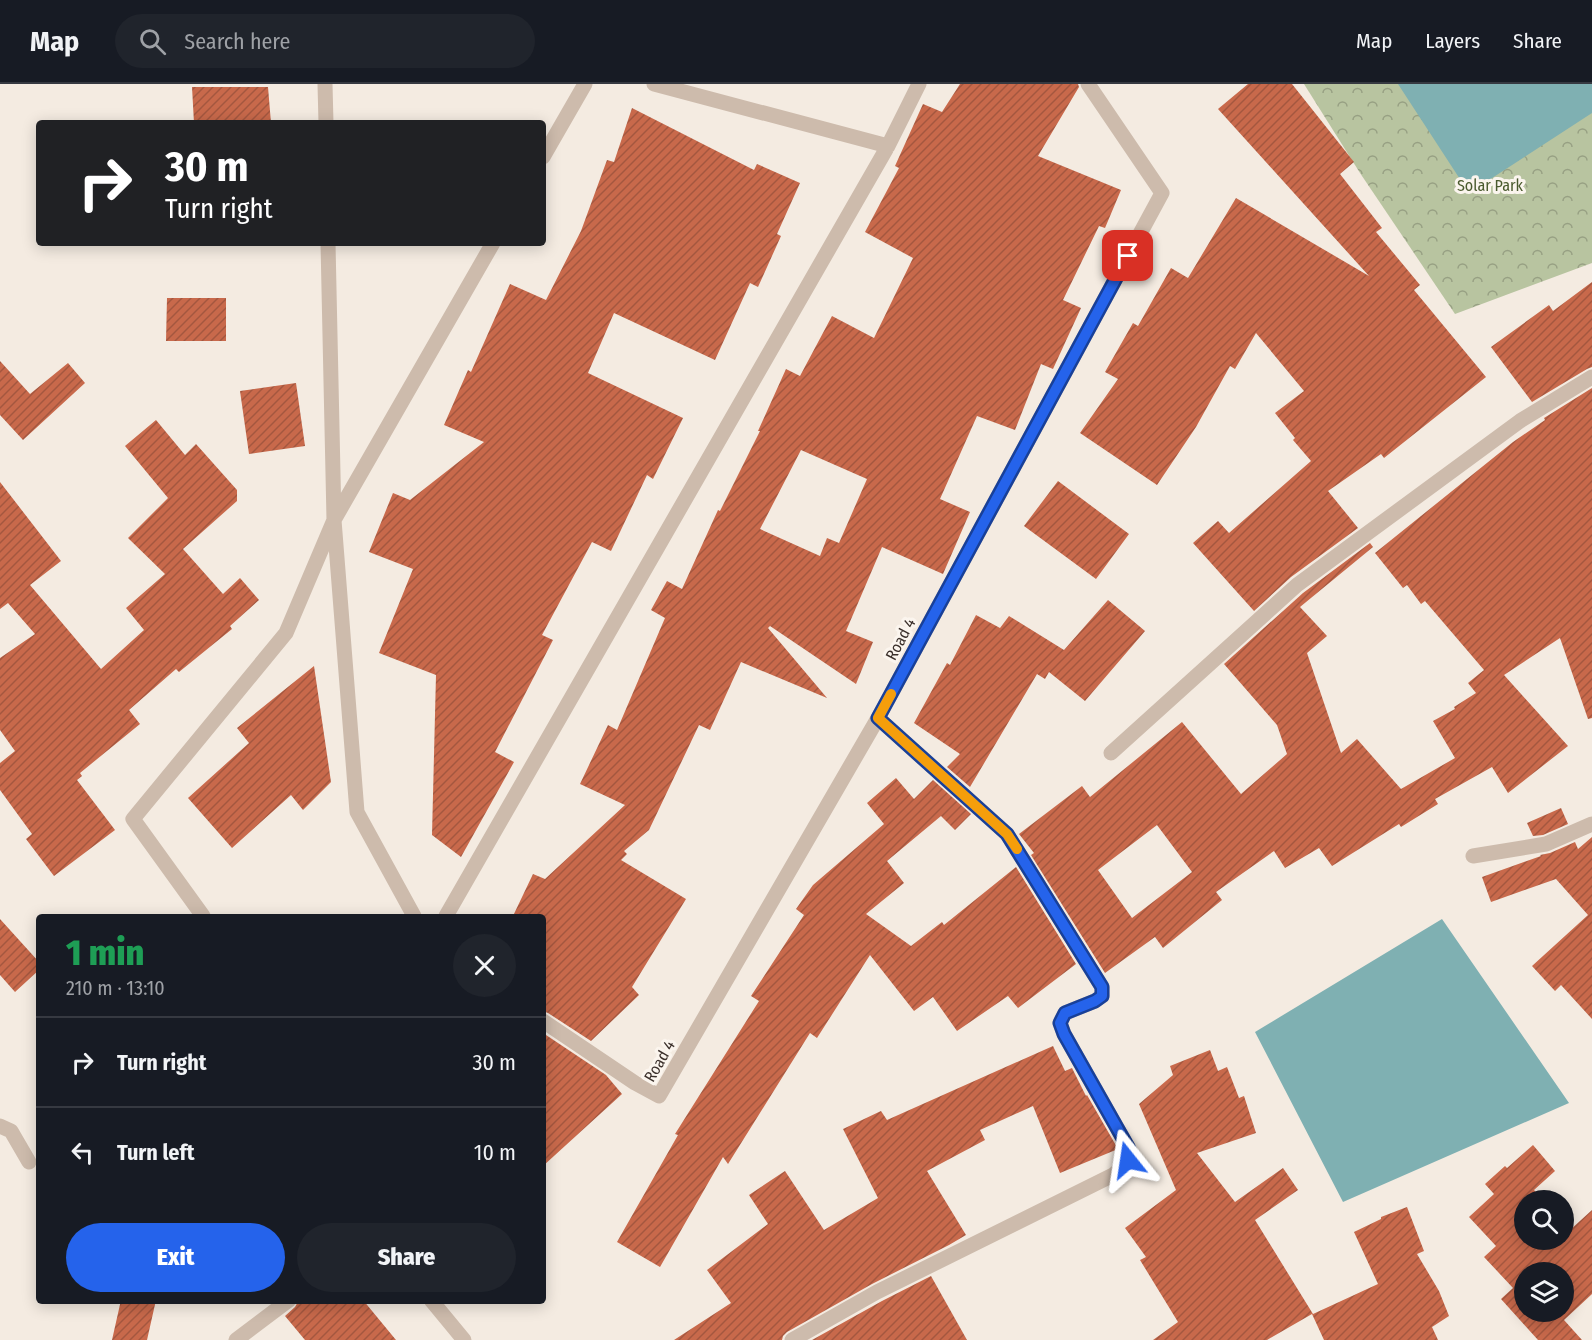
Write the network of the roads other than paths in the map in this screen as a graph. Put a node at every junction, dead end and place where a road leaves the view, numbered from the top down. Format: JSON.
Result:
{"nodes":[{"id":1,"x":325,"y":84,"type":"edge"},
{"id":2,"x":585,"y":84,"type":"edge"},
{"id":3,"x":654,"y":84,"type":"edge"},
{"id":4,"x":919,"y":84,"type":"edge"},
{"id":5,"x":1088,"y":84,"type":"edge"},
{"id":6,"x":326,"y":120,"type":"edge"},
{"id":7,"x":888,"y":146,"type":"junction"},
{"id":8,"x":546,"y":152,"type":"edge"},
{"id":9,"x":328,"y":246,"type":"edge"},
{"id":10,"x":491,"y":246,"type":"edge"},
{"id":11,"x":1592,"y":377,"type":"edge"},
{"id":12,"x":334,"y":520,"type":"junction"},
{"id":13,"x":878,"y":718,"type":"junction"},
{"id":14,"x":1111,"y":753,"type":"dead end"},
{"id":15,"x":1592,"y":824,"type":"edge"},
{"id":16,"x":1473,"y":856,"type":"dead end"},
{"id":17,"x":202,"y":914,"type":"edge"},
{"id":18,"x":413,"y":914,"type":"edge"},
{"id":19,"x":447,"y":914,"type":"edge"},
{"id":20,"x":546,"y":1023,"type":"edge"},
{"id":21,"x":0,"y":1126,"type":"edge"},
{"id":22,"x":29,"y":1162,"type":"dead end"},
{"id":23,"x":284,"y":1304,"type":"edge"},
{"id":24,"x":434,"y":1304,"type":"edge"},
{"id":25,"x":236,"y":1340,"type":"edge"},
{"id":26,"x":464,"y":1340,"type":"edge"},
{"id":27,"x":792,"y":1340,"type":"edge"}],
"edges":[{"from":1,"to":6,"type":"street"},
{"from":2,"to":8,"type":"street"},
{"from":3,"to":7,"type":"street"},
{"from":4,"to":7,"type":"street"},
{"from":5,"to":13,"type":"street","name":"Road 4"},
{"from":7,"to":19,"type":"street"},
{"from":9,"to":12,"type":"street"},
{"from":10,"to":12,"type":"street"},
{"from":11,"to":14,"type":"street"},
{"from":12,"to":17,"type":"street"},
{"from":12,"to":18,"type":"street"},
{"from":13,"to":20,"type":"street","name":"Road 4"},
{"from":13,"to":27,"type":"street"},
{"from":15,"to":16,"type":"street"},
{"from":21,"to":22,"type":"street"},
{"from":23,"to":25,"type":"street"},
{"from":24,"to":26,"type":"street"}]}
